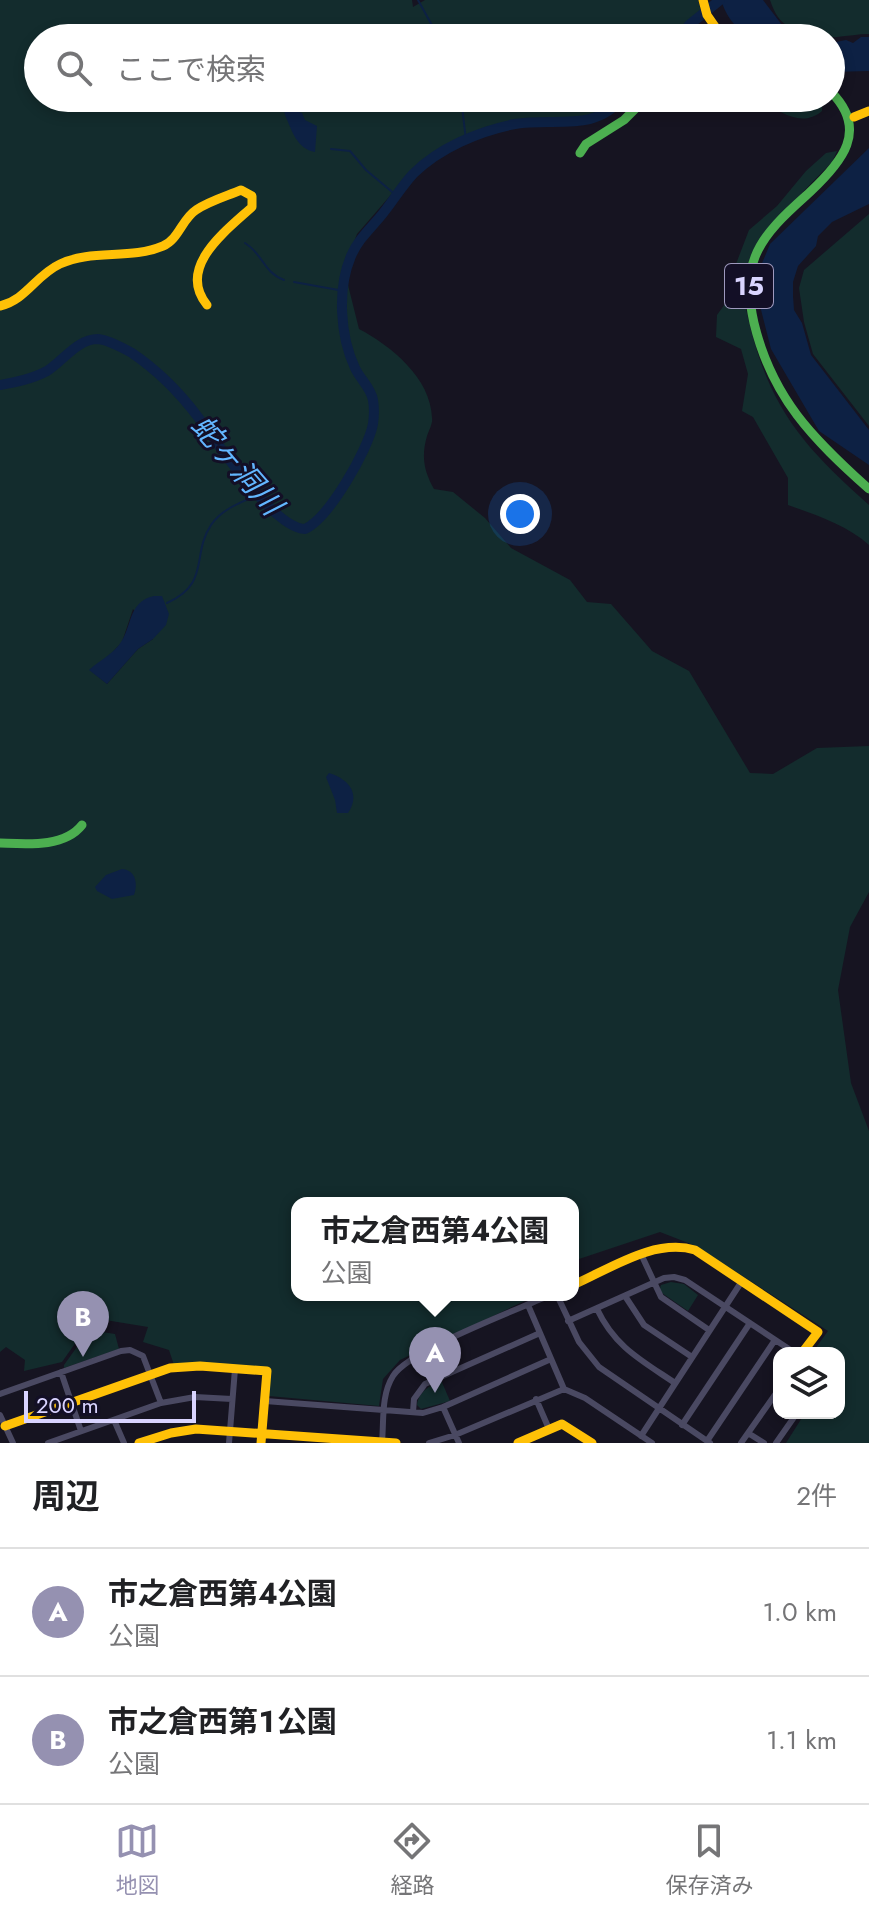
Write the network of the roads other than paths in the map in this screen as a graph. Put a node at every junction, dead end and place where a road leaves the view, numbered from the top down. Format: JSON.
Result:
{"nodes":[{"id":1,"x":703,"y":1,"type":"edge"},
{"id":2,"x":713,"y":24,"type":"edge"},
{"id":3,"x":845,"y":103,"type":"edge"},
{"id":4,"x":869,"y":111,"type":"edge"},
{"id":5,"x":632,"y":112,"type":"edge"},
{"id":6,"x":854,"y":117,"type":"junction"},
{"id":7,"x":580,"y":153,"type":"dead end"},
{"id":8,"x":207,"y":305,"type":"dead end"},
{"id":9,"x":0,"y":306,"type":"edge"},
{"id":10,"x":869,"y":489,"type":"edge"},
{"id":11,"x":82,"y":825,"type":"dead end"},
{"id":12,"x":0,"y":843,"type":"edge"},
{"id":13,"x":641,"y":1254,"type":"junction"},
{"id":14,"x":742,"y":1281,"type":"junction"},
{"id":15,"x":579,"y":1282,"type":"edge"},
{"id":16,"x":654,"y":1283,"type":"junction"},
{"id":17,"x":625,"y":1296,"type":"junction"},
{"id":18,"x":537,"y":1301,"type":"edge"},
{"id":19,"x":560,"y":1301,"type":"edge"},
{"id":20,"x":528,"y":1305,"type":"junction"},
{"id":21,"x":725,"y":1306,"type":"junction"},
{"id":22,"x":597,"y":1309,"type":"junction"},
{"id":23,"x":568,"y":1321,"type":"junction"},
{"id":24,"x":750,"y":1323,"type":"junction"},
{"id":25,"x":709,"y":1330,"type":"junction"},
{"id":26,"x":540,"y":1333,"type":"junction"},
{"id":27,"x":775,"y":1340,"type":"junction"},
{"id":28,"x":786,"y":1347,"type":"edge"},
{"id":29,"x":807,"y":1347,"type":"edge"},
{"id":30,"x":425,"y":1351,"type":"junction"},
{"id":31,"x":692,"y":1357,"type":"junction"},
{"id":32,"x":551,"y":1359,"type":"junction"},
{"id":33,"x":235,"y":1369,"type":"junction"},
{"id":34,"x":61,"y":1372,"type":"junction"},
{"id":35,"x":151,"y":1373,"type":"junction"},
{"id":36,"x":437,"y":1377,"type":"junction"},
{"id":37,"x":675,"y":1383,"type":"junction"},
{"id":38,"x":564,"y":1389,"type":"junction"},
{"id":39,"x":0,"y":1394,"type":"edge"},
{"id":40,"x":773,"y":1398,"type":"edge"},
{"id":41,"x":232,"y":1399,"type":"junction"},
{"id":42,"x":536,"y":1399,"type":"junction"},
{"id":43,"x":265,"y":1401,"type":"junction"},
{"id":44,"x":70,"y":1402,"type":"junction"},
{"id":45,"x":161,"y":1403,"type":"junction"},
{"id":46,"x":443,"y":1407,"type":"junction"},
{"id":47,"x":658,"y":1408,"type":"junction"},
{"id":48,"x":384,"y":1409,"type":"junction"},
{"id":49,"x":413,"y":1412,"type":"junction"},
{"id":50,"x":0,"y":1415,"type":"edge"},
{"id":51,"x":793,"y":1419,"type":"edge"},
{"id":52,"x":114,"y":1420,"type":"junction"},
{"id":53,"x":682,"y":1425,"type":"junction"},
{"id":54,"x":5,"y":1426,"type":"junction"},
{"id":55,"x":549,"y":1429,"type":"junction"},
{"id":56,"x":230,"y":1430,"type":"junction"},
{"id":57,"x":81,"y":1431,"type":"junction"},
{"id":58,"x":748,"y":1433,"type":"junction"},
{"id":59,"x":455,"y":1435,"type":"junction"},
{"id":60,"x":641,"y":1436,"type":"junction"},
{"id":61,"x":261,"y":1438,"type":"edge"},
{"id":62,"x":294,"y":1440,"type":"edge"},
{"id":63,"x":586,"y":1441,"type":"edge"},
{"id":64,"x":382,"y":1442,"type":"edge"},
{"id":65,"x":709,"y":1442,"type":"edge"},
{"id":66,"x":13,"y":1443,"type":"edge"},
{"id":67,"x":48,"y":1443,"type":"edge"},
{"id":68,"x":124,"y":1443,"type":"edge"},
{"id":69,"x":139,"y":1443,"type":"edge"},
{"id":70,"x":229,"y":1443,"type":"edge"},
{"id":71,"x":396,"y":1443,"type":"edge"},
{"id":72,"x":429,"y":1443,"type":"edge"},
{"id":73,"x":459,"y":1443,"type":"edge"},
{"id":74,"x":518,"y":1443,"type":"edge"},
{"id":75,"x":652,"y":1443,"type":"edge"},
{"id":76,"x":741,"y":1443,"type":"edge"},
{"id":77,"x":764,"y":1443,"type":"edge"},
{"id":78,"x":776,"y":1443,"type":"edge"}],
"edges":[{"from":1,"to":2,"type":"street"},
{"from":3,"to":6,"type":"street"},
{"from":4,"to":6,"type":"street"},
{"from":5,"to":7,"type":"street"},
{"from":6,"to":10,"type":"street","number":"15"},
{"from":8,"to":9,"type":"street"},
{"from":11,"to":12,"type":"street"},
{"from":13,"to":14,"type":"street"},
{"from":13,"to":15,"type":"street"},
{"from":13,"to":16,"type":"street"},
{"from":14,"to":21,"type":"street"},
{"from":14,"to":29,"type":"street"},
{"from":16,"to":17,"type":"street"},
{"from":16,"to":21,"type":"street"},
{"from":16,"to":25,"type":"street"},
{"from":17,"to":22,"type":"street"},
{"from":17,"to":31,"type":"street"},
{"from":18,"to":20,"type":"street"},
{"from":19,"to":23,"type":"street"},
{"from":20,"to":26,"type":"street"},
{"from":20,"to":30,"type":"street"},
{"from":21,"to":24,"type":"street"},
{"from":21,"to":25,"type":"street"},
{"from":22,"to":23,"type":"street"},
{"from":22,"to":37,"type":"street"},
{"from":23,"to":47,"type":"street"},
{"from":24,"to":27,"type":"street"},
{"from":24,"to":53,"type":"street"},
{"from":25,"to":31,"type":"street"},
{"from":26,"to":32,"type":"street"},
{"from":26,"to":36,"type":"street"},
{"from":27,"to":28,"type":"street"},
{"from":27,"to":65,"type":"street"},
{"from":30,"to":36,"type":"street"},
{"from":30,"to":48,"type":"street"},
{"from":31,"to":37,"type":"street"},
{"from":32,"to":38,"type":"street"},
{"from":32,"to":46,"type":"street"},
{"from":33,"to":35,"type":"street"},
{"from":33,"to":41,"type":"street"},
{"from":33,"to":43,"type":"street"},
{"from":34,"to":35,"type":"street"},
{"from":34,"to":39,"type":"street"},
{"from":34,"to":44,"type":"street"},
{"from":35,"to":44,"type":"street"},
{"from":35,"to":45,"type":"street"},
{"from":36,"to":49,"type":"street"},
{"from":37,"to":47,"type":"street"},
{"from":38,"to":42,"type":"street"},
{"from":38,"to":60,"type":"street"},
{"from":40,"to":58,"type":"street"},
{"from":41,"to":45,"type":"street"},
{"from":41,"to":56,"type":"street"},
{"from":42,"to":55,"type":"street"},
{"from":42,"to":59,"type":"street"},
{"from":43,"to":48,"type":"street"},
{"from":43,"to":61,"type":"street"},
{"from":44,"to":54,"type":"street"},
{"from":44,"to":57,"type":"street"},
{"from":45,"to":52,"type":"street"},
{"from":46,"to":49,"type":"street"},
{"from":46,"to":59,"type":"street"},
{"from":47,"to":53,"type":"street"},
{"from":47,"to":60,"type":"street"},
{"from":48,"to":49,"type":"street"},
{"from":48,"to":64,"type":"street"},
{"from":50,"to":54,"type":"street"},
{"from":51,"to":78,"type":"street"},
{"from":52,"to":57,"type":"street"},
{"from":52,"to":68,"type":"street"},
{"from":53,"to":65,"type":"street"},
{"from":54,"to":66,"type":"street"},
{"from":55,"to":63,"type":"street"},
{"from":55,"to":74,"type":"street"},
{"from":56,"to":61,"type":"street"},
{"from":56,"to":69,"type":"street"},
{"from":56,"to":70,"type":"street"},
{"from":57,"to":67,"type":"street"},
{"from":58,"to":76,"type":"street"},
{"from":58,"to":77,"type":"street"},
{"from":59,"to":72,"type":"street"},
{"from":59,"to":73,"type":"street"},
{"from":60,"to":75,"type":"street"},
{"from":61,"to":62,"type":"street"},
{"from":62,"to":64,"type":"street"},
{"from":64,"to":71,"type":"street"}]}
